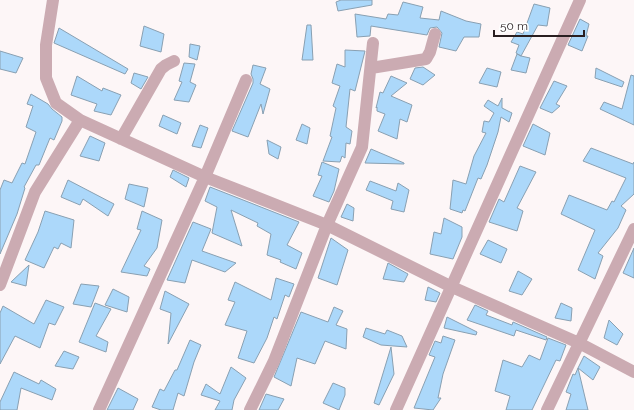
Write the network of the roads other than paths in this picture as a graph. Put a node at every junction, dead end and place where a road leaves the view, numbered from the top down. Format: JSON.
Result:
{"nodes":[{"id":1,"x":580,"y":0,"type":"edge"},
{"id":2,"x":52,"y":1,"type":"edge"},
{"id":3,"x":435,"y":34,"type":"dead end"},
{"id":4,"x":373,"y":43,"type":"dead end"},
{"id":5,"x":174,"y":62,"type":"dead end"},
{"id":6,"x":370,"y":68,"type":"junction"},
{"id":7,"x":246,"y":80,"type":"dead end"},
{"id":8,"x":80,"y":120,"type":"junction"},
{"id":9,"x":121,"y":139,"type":"junction"},
{"id":10,"x":205,"y":177,"type":"junction"},
{"id":11,"x":327,"y":225,"type":"junction"},
{"id":12,"x":634,"y":229,"type":"edge"},
{"id":13,"x":0,"y":285,"type":"edge"},
{"id":14,"x":452,"y":287,"type":"junction"},
{"id":15,"x":579,"y":343,"type":"junction"},
{"id":16,"x":634,"y":372,"type":"edge"},
{"id":17,"x":99,"y":410,"type":"edge"},
{"id":18,"x":250,"y":410,"type":"edge"},
{"id":19,"x":396,"y":410,"type":"edge"},
{"id":20,"x":547,"y":410,"type":"edge"}],
"edges":[{"from":1,"to":14,"type":"street"},
{"from":2,"to":8,"type":"street"},
{"from":3,"to":6,"type":"street"},
{"from":4,"to":6,"type":"street"},
{"from":5,"to":9,"type":"street"},
{"from":6,"to":11,"type":"street"},
{"from":7,"to":10,"type":"street"},
{"from":8,"to":9,"type":"street"},
{"from":8,"to":13,"type":"street"},
{"from":9,"to":10,"type":"street"},
{"from":10,"to":11,"type":"street"},
{"from":10,"to":17,"type":"street"},
{"from":11,"to":14,"type":"street"},
{"from":11,"to":18,"type":"street"},
{"from":12,"to":15,"type":"street"},
{"from":14,"to":15,"type":"street"},
{"from":14,"to":19,"type":"street"},
{"from":15,"to":16,"type":"street"},
{"from":15,"to":20,"type":"street"}]}
